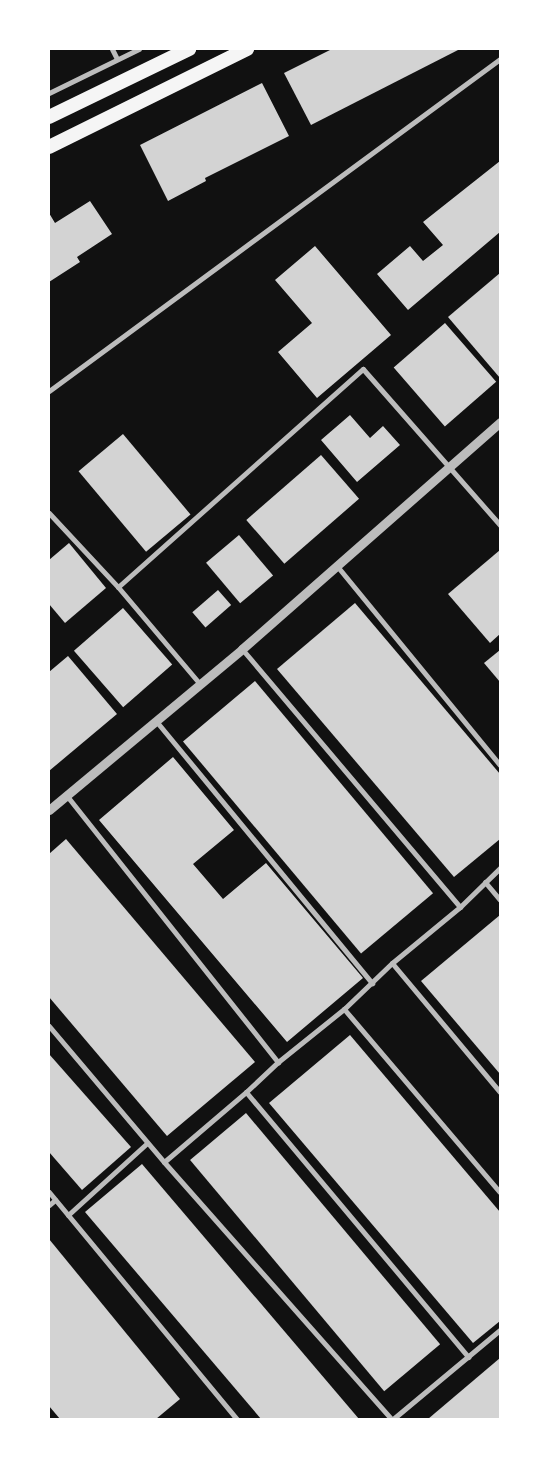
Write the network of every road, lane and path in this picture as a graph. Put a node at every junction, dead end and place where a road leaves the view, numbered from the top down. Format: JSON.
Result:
{"nodes":[{"id":1,"x":112,"y":49,"type":"edge"},
{"id":2,"x":139,"y":49,"type":"edge"},
{"id":3,"x":189,"y":49,"type":"edge"},
{"id":4,"x":247,"y":49,"type":"edge"},
{"id":5,"x":117,"y":59,"type":"junction"},
{"id":6,"x":500,"y":60,"type":"edge"},
{"id":7,"x":49,"y":93,"type":"edge"},
{"id":8,"x":49,"y":117,"type":"edge"},
{"id":9,"x":49,"y":147,"type":"edge"},
{"id":10,"x":49,"y":391,"type":"edge"},
{"id":11,"x":500,"y":422,"type":"edge"},
{"id":12,"x":449,"y":467,"type":"junction"},
{"id":13,"x":49,"y":513,"type":"edge"},
{"id":14,"x":500,"y":525,"type":"edge"},
{"id":15,"x":337,"y":566,"type":"junction"},
{"id":16,"x":118,"y":587,"type":"junction"},
{"id":17,"x":242,"y":649,"type":"junction"},
{"id":18,"x":200,"y":684,"type":"junction"},
{"id":19,"x":156,"y":720,"type":"junction"},
{"id":20,"x":500,"y":765,"type":"edge"},
{"id":21,"x":67,"y":796,"type":"junction"},
{"id":22,"x":49,"y":810,"type":"edge"},
{"id":23,"x":500,"y":868,"type":"edge"},
{"id":24,"x":485,"y":882,"type":"junction"},
{"id":25,"x":500,"y":900,"type":"edge"},
{"id":26,"x":460,"y":906,"type":"junction"},
{"id":27,"x":392,"y":963,"type":"junction"},
{"id":28,"x":372,"y":983,"type":"junction"},
{"id":29,"x":344,"y":1009,"type":"junction"},
{"id":30,"x":49,"y":1026,"type":"edge"},
{"id":31,"x":278,"y":1062,"type":"junction"},
{"id":32,"x":246,"y":1092,"type":"junction"},
{"id":33,"x":500,"y":1092,"type":"edge"},
{"id":34,"x":147,"y":1143,"type":"junction"},
{"id":35,"x":164,"y":1162,"type":"junction"},
{"id":36,"x":49,"y":1192,"type":"edge"},
{"id":37,"x":500,"y":1192,"type":"edge"},
{"id":38,"x":55,"y":1200,"type":"junction"},
{"id":39,"x":49,"y":1205,"type":"edge"},
{"id":40,"x":68,"y":1215,"type":"junction"},
{"id":41,"x":500,"y":1331,"type":"edge"},
{"id":42,"x":468,"y":1357,"type":"junction"},
{"id":43,"x":237,"y":1419,"type":"edge"},
{"id":44,"x":392,"y":1419,"type":"edge"}],
"edges":[{"from":1,"to":5,"type":"street"},
{"from":2,"to":5,"type":"street"},
{"from":3,"to":8,"type":"highway"},
{"from":4,"to":9,"type":"highway"},
{"from":5,"to":7,"type":"street"},
{"from":6,"to":10,"type":"street"},
{"from":11,"to":12,"type":"street"},
{"from":12,"to":14,"type":"street"},
{"from":12,"to":15,"type":"street"},
{"from":12,"to":16,"type":"street"},
{"from":13,"to":16,"type":"street"},
{"from":15,"to":17,"type":"street"},
{"from":15,"to":20,"type":"street"},
{"from":16,"to":18,"type":"street"},
{"from":17,"to":18,"type":"street"},
{"from":17,"to":26,"type":"street"},
{"from":18,"to":19,"type":"street"},
{"from":19,"to":21,"type":"street"},
{"from":19,"to":28,"type":"street"},
{"from":21,"to":22,"type":"street"},
{"from":21,"to":31,"type":"street"},
{"from":23,"to":24,"type":"street"},
{"from":24,"to":25,"type":"street"},
{"from":24,"to":26,"type":"street"},
{"from":26,"to":27,"type":"street"},
{"from":27,"to":28,"type":"street"},
{"from":27,"to":33,"type":"street"},
{"from":28,"to":29,"type":"street"},
{"from":29,"to":31,"type":"street"},
{"from":29,"to":37,"type":"street"},
{"from":30,"to":34,"type":"street"},
{"from":31,"to":32,"type":"street"},
{"from":32,"to":35,"type":"street"},
{"from":32,"to":42,"type":"street"},
{"from":34,"to":35,"type":"street"},
{"from":34,"to":40,"type":"street"},
{"from":35,"to":44,"type":"street"},
{"from":36,"to":38,"type":"street"},
{"from":38,"to":39,"type":"street"},
{"from":38,"to":40,"type":"street"},
{"from":40,"to":43,"type":"street"},
{"from":41,"to":42,"type":"street"},
{"from":42,"to":44,"type":"street"}]}
